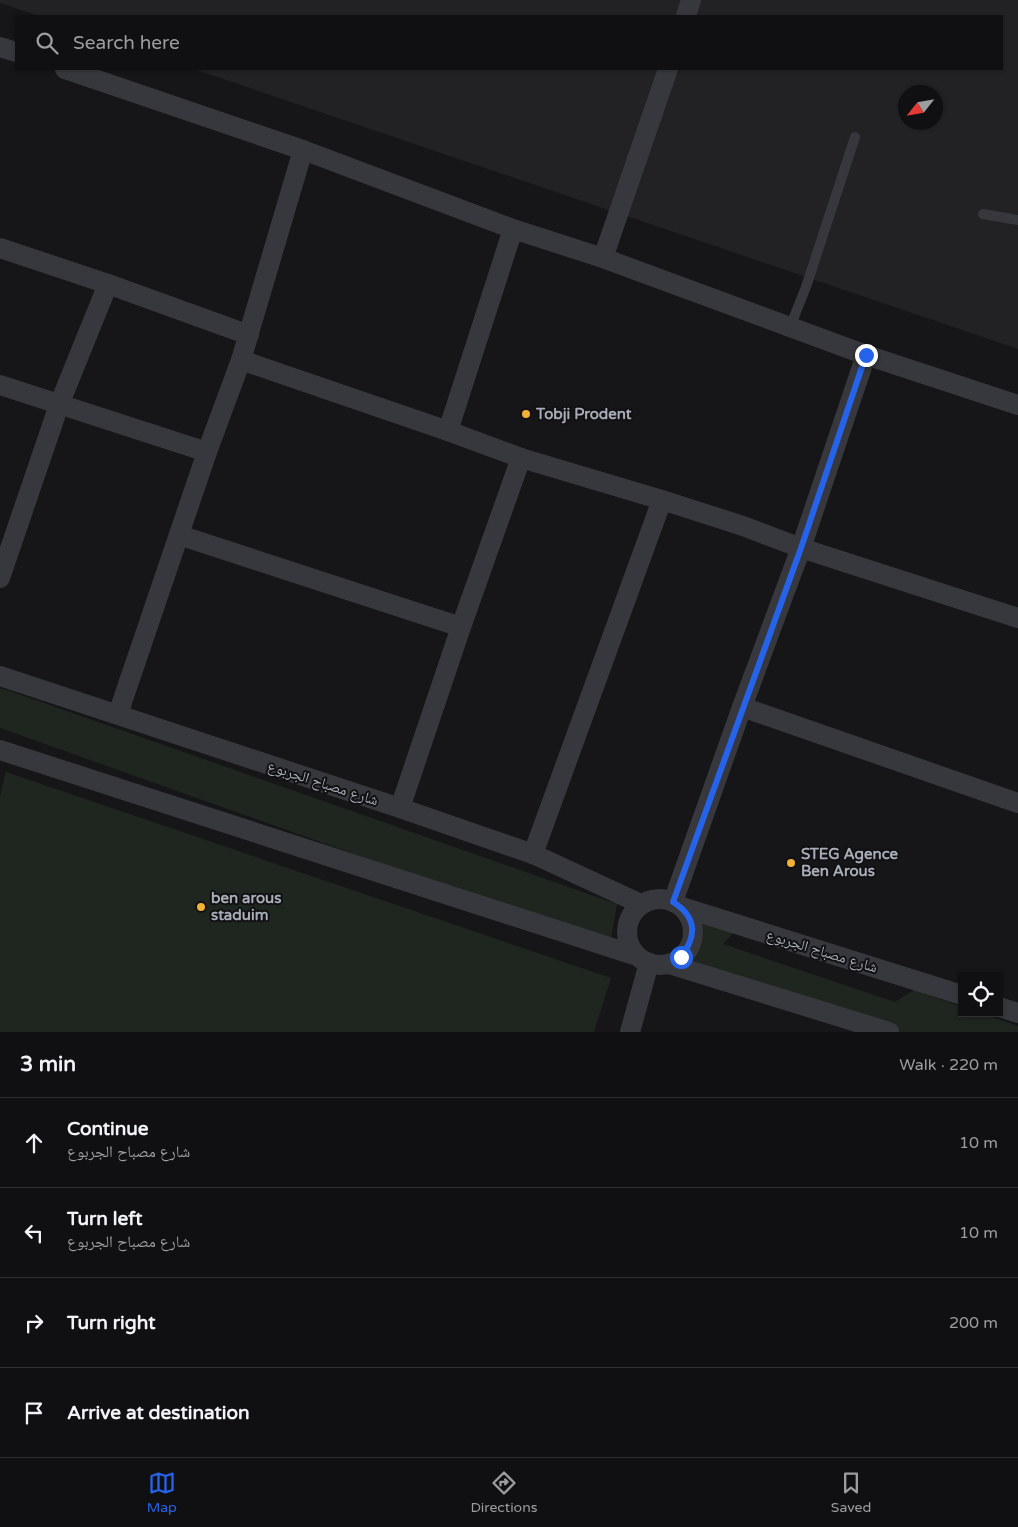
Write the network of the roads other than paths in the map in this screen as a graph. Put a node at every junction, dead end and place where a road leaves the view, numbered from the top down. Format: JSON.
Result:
{"nodes":[{"id":1,"x":691,"y":0,"type":"edge"},
{"id":2,"x":686,"y":15,"type":"edge"},
{"id":3,"x":0,"y":47,"type":"edge"},
{"id":4,"x":15,"y":52,"type":"edge"},
{"id":5,"x":68,"y":70,"type":"edge"},
{"id":6,"x":668,"y":70,"type":"edge"},
{"id":7,"x":855,"y":137,"type":"dead end"},
{"id":8,"x":302,"y":150,"type":"junction"},
{"id":9,"x":983,"y":214,"type":"dead end"},
{"id":10,"x":1018,"y":220,"type":"edge"},
{"id":11,"x":513,"y":229,"type":"junction"},
{"id":12,"x":0,"y":248,"type":"edge"},
{"id":13,"x":603,"y":258,"type":"junction"},
{"id":14,"x":108,"y":284,"type":"junction"},
{"id":15,"x":790,"y":327,"type":"junction"},
{"id":16,"x":249,"y":335,"type":"junction"},
{"id":17,"x":866,"y":355,"type":"junction"},
{"id":18,"x":242,"y":360,"type":"junction"},
{"id":19,"x":0,"y":385,"type":"edge"},
{"id":20,"x":59,"y":405,"type":"junction"},
{"id":21,"x":1018,"y":405,"type":"edge"},
{"id":22,"x":448,"y":431,"type":"junction"},
{"id":23,"x":207,"y":452,"type":"junction"},
{"id":24,"x":521,"y":458,"type":"junction"},
{"id":25,"x":662,"y":500,"type":"junction"},
{"id":26,"x":179,"y":535,"type":"junction"},
{"id":27,"x":801,"y":548,"type":"junction"},
{"id":28,"x":0,"y":578,"type":"edge"},
{"id":29,"x":1018,"y":618,"type":"edge"},
{"id":30,"x":461,"y":627,"type":"junction"},
{"id":31,"x":0,"y":676,"type":"edge"},
{"id":32,"x":742,"y":707,"type":"junction"},
{"id":33,"x":118,"y":714,"type":"junction"},
{"id":34,"x":0,"y":750,"type":"edge"},
{"id":35,"x":1018,"y":803,"type":"edge"},
{"id":36,"x":400,"y":808,"type":"junction"},
{"id":37,"x":533,"y":854,"type":"junction"},
{"id":38,"x":641,"y":904,"type":"junction"},
{"id":39,"x":678,"y":904,"type":"junction"},
{"id":40,"x":651,"y":961,"type":"junction"},
{"id":41,"x":958,"y":995,"type":"edge"},
{"id":42,"x":1003,"y":1008,"type":"edge"},
{"id":43,"x":1018,"y":1013,"type":"edge"},
{"id":44,"x":630,"y":1032,"type":"edge"},
{"id":45,"x":889,"y":1032,"type":"edge"}],
"edges":[{"from":1,"to":2,"type":"street"},
{"from":3,"to":4,"type":"street"},
{"from":5,"to":8,"type":"street"},
{"from":6,"to":13,"type":"street"},
{"from":7,"to":15,"type":"lane"},
{"from":8,"to":11,"type":"street"},
{"from":8,"to":16,"type":"street"},
{"from":9,"to":10,"type":"lane"},
{"from":11,"to":13,"type":"street"},
{"from":11,"to":22,"type":"street"},
{"from":12,"to":14,"type":"street"},
{"from":13,"to":15,"type":"street"},
{"from":14,"to":16,"type":"street"},
{"from":14,"to":20,"type":"street"},
{"from":15,"to":17,"type":"street"},
{"from":16,"to":18,"type":"street"},
{"from":17,"to":21,"type":"street"},
{"from":17,"to":27,"type":"street"},
{"from":18,"to":22,"type":"street"},
{"from":18,"to":23,"type":"street"},
{"from":19,"to":20,"type":"street"},
{"from":20,"to":23,"type":"street"},
{"from":20,"to":28,"type":"street"},
{"from":22,"to":24,"type":"street"},
{"from":23,"to":26,"type":"street"},
{"from":24,"to":25,"type":"street"},
{"from":24,"to":30,"type":"street"},
{"from":25,"to":27,"type":"street"},
{"from":25,"to":37,"type":"street"},
{"from":26,"to":30,"type":"street"},
{"from":26,"to":33,"type":"street"},
{"from":27,"to":29,"type":"street"},
{"from":27,"to":32,"type":"street"},
{"from":30,"to":36,"type":"street"},
{"from":31,"to":33,"type":"street","name":"شارع مصباح الجربوع"},
{"from":32,"to":35,"type":"street"},
{"from":32,"to":39,"type":"street"},
{"from":33,"to":36,"type":"street","name":"شارع مصباح الجربوع"},
{"from":34,"to":40,"type":"street"},
{"from":36,"to":37,"type":"street","name":"شارع مصباح الجربوع"},
{"from":37,"to":38,"type":"street","name":"شارع مصباح الجربوع"},
{"from":38,"to":39,"type":"street","name":"شارع مصباح الجربوع"},
{"from":38,"to":40,"type":"street"},
{"from":39,"to":40,"type":"street"},
{"from":39,"to":41,"type":"street","name":"شارع مصباح الجربوع"},
{"from":40,"to":44,"type":"street"},
{"from":40,"to":45,"type":"street"},
{"from":42,"to":43,"type":"street"}]}
